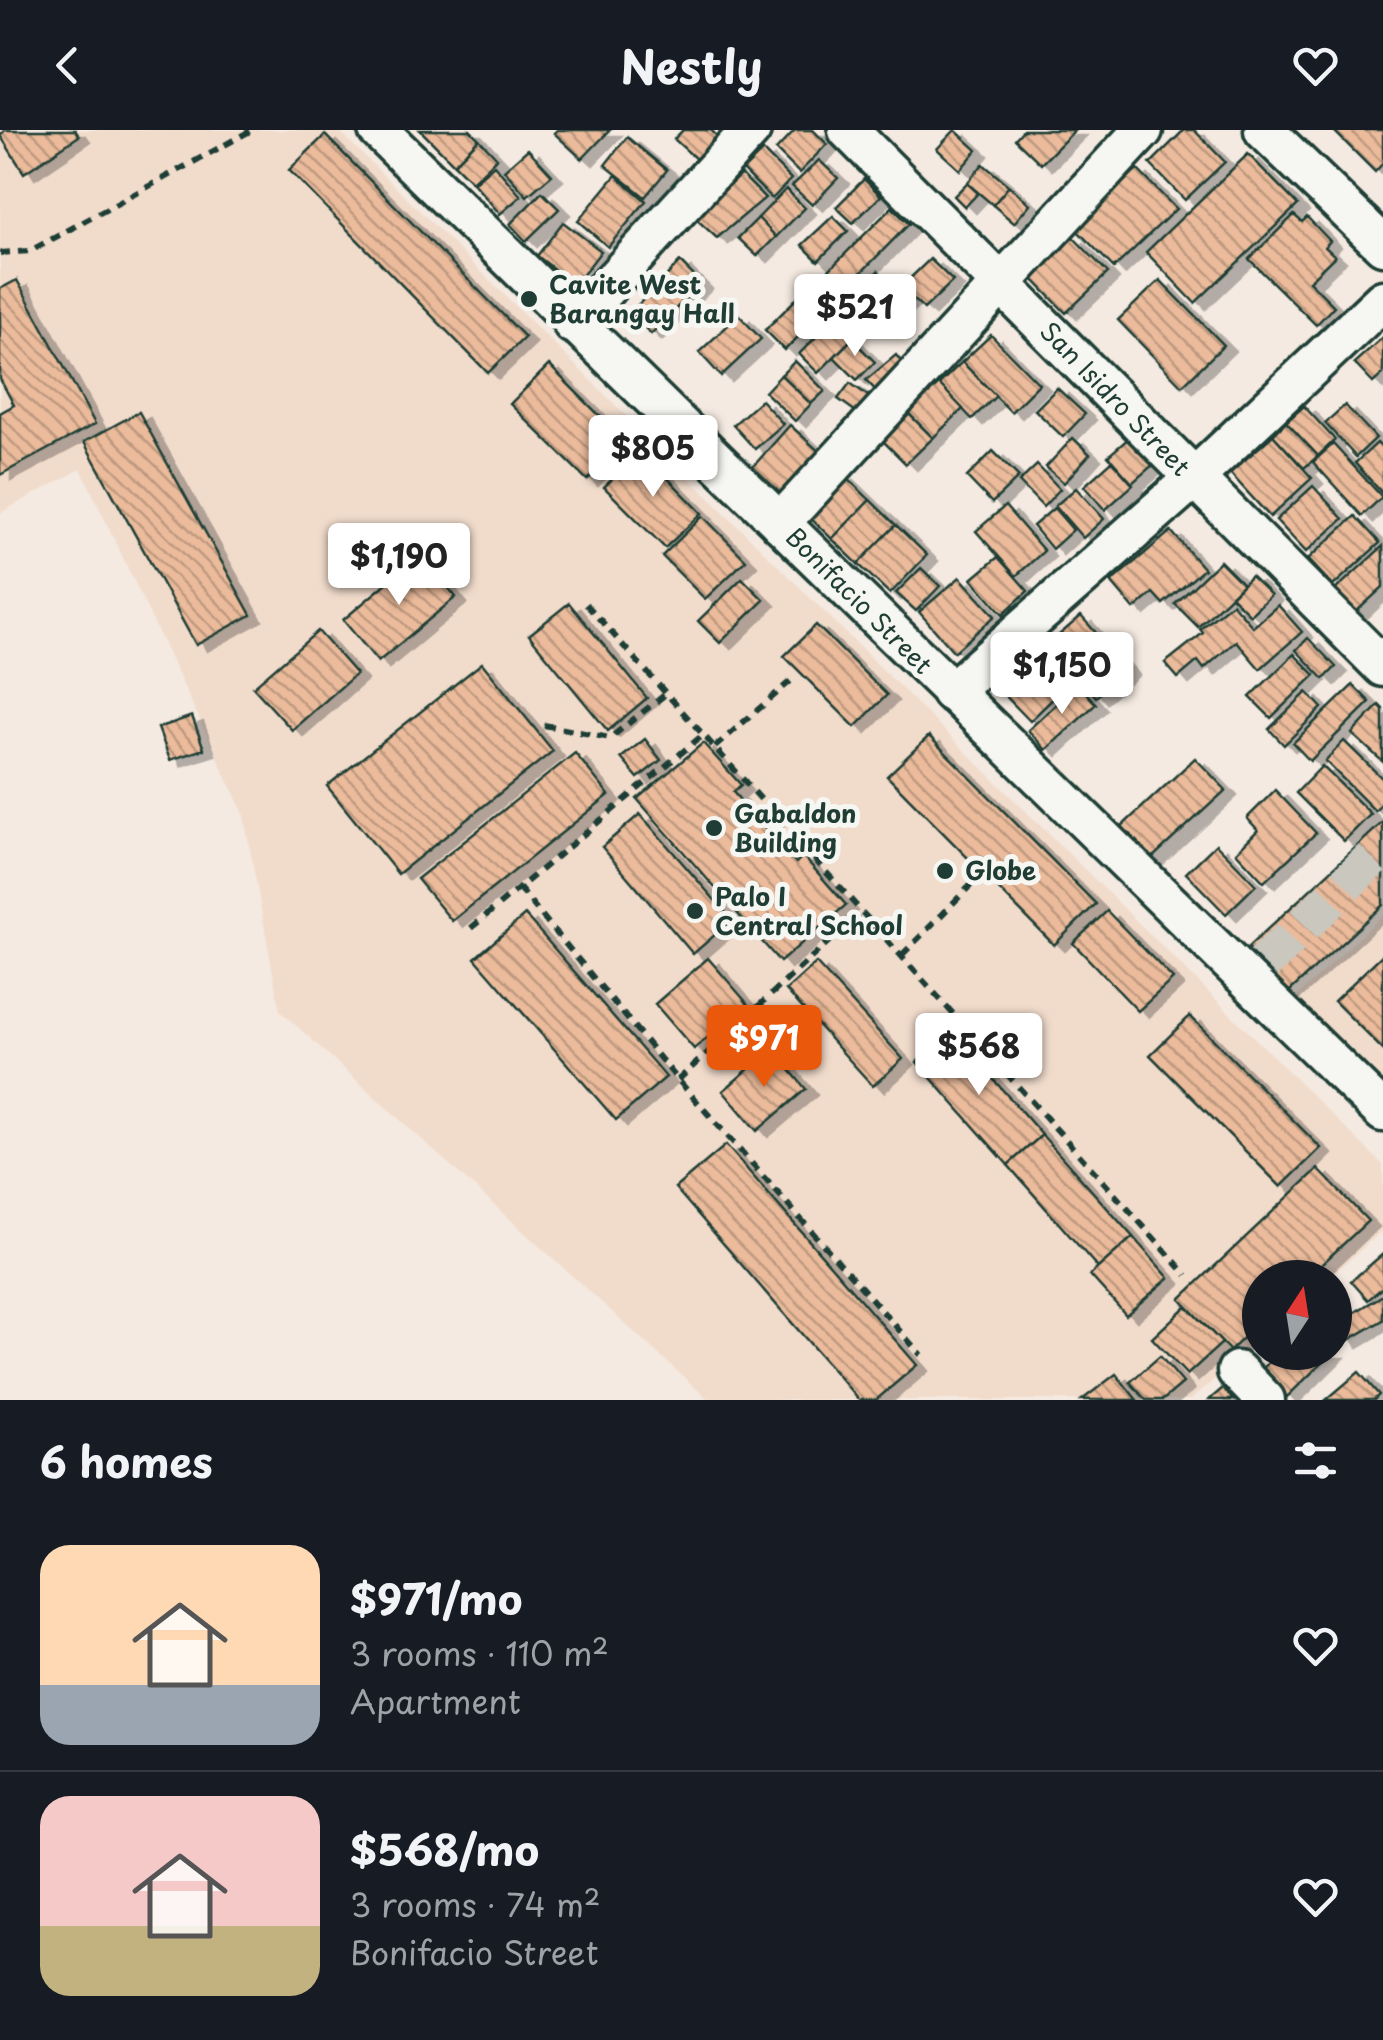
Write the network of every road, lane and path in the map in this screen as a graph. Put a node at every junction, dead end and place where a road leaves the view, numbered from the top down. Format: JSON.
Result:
{"nodes":[{"id":1,"x":252,"y":130,"type":"edge"},
{"id":2,"x":378,"y":130,"type":"edge"},
{"id":3,"x":751,"y":130,"type":"edge"},
{"id":4,"x":848,"y":130,"type":"edge"},
{"id":5,"x":1143,"y":130,"type":"edge"},
{"id":6,"x":1264,"y":130,"type":"edge"},
{"id":7,"x":1383,"y":245,"type":"edge"},
{"id":8,"x":0,"y":253,"type":"edge"},
{"id":9,"x":1002,"y":282,"type":"junction"},
{"id":10,"x":1383,"y":300,"type":"edge"},
{"id":11,"x":573,"y":324,"type":"junction"},
{"id":12,"x":1194,"y":479,"type":"junction"},
{"id":13,"x":780,"y":522,"type":"junction"},
{"id":14,"x":586,"y":604,"type":"dead end"},
{"id":15,"x":1383,"y":667,"type":"edge"},
{"id":16,"x":794,"y":680,"type":"dead end"},
{"id":17,"x":951,"y":692,"type":"junction"},
{"id":18,"x":666,"y":693,"type":"junction"},
{"id":19,"x":544,"y":725,"type":"dead end"},
{"id":20,"x":704,"y":734,"type":"junction"},
{"id":21,"x":715,"y":747,"type":"junction"},
{"id":22,"x":972,"y":884,"type":"dead end"},
{"id":23,"x":518,"y":888,"type":"junction"},
{"id":24,"x":862,"y":911,"type":"junction"},
{"id":25,"x":471,"y":928,"type":"dead end"},
{"id":26,"x":902,"y":955,"type":"junction"},
{"id":27,"x":678,"y":1080,"type":"junction"},
{"id":28,"x":1383,"y":1112,"type":"edge"},
{"id":29,"x":1186,"y":1275,"type":"dead end"},
{"id":30,"x":920,"y":1355,"type":"dead end"},
{"id":31,"x":1237,"y":1372,"type":"dead end"},
{"id":32,"x":1265,"y":1400,"type":"edge"}],
"edges":[{"from":1,"to":8,"type":"path"},
{"from":2,"to":11,"type":"street","name":"Bonifacio Street"},
{"from":3,"to":11,"type":"street"},
{"from":4,"to":9,"type":"street","name":"San Isidro Street"},
{"from":5,"to":9,"type":"street"},
{"from":6,"to":7,"type":"street"},
{"from":9,"to":12,"type":"street","name":"San Isidro Street"},
{"from":9,"to":13,"type":"street"},
{"from":10,"to":12,"type":"street"},
{"from":11,"to":13,"type":"street","name":"Bonifacio Street"},
{"from":12,"to":15,"type":"street","name":"San Isidro Street"},
{"from":12,"to":17,"type":"street"},
{"from":13,"to":17,"type":"street","name":"Bonifacio Street"},
{"from":14,"to":18,"type":"path"},
{"from":16,"to":21,"type":"path"},
{"from":17,"to":28,"type":"street","name":"Bonifacio Street"},
{"from":18,"to":19,"type":"path"},
{"from":18,"to":20,"type":"path"},
{"from":20,"to":21,"type":"path"},
{"from":20,"to":23,"type":"path"},
{"from":21,"to":24,"type":"path"},
{"from":22,"to":26,"type":"path"},
{"from":23,"to":25,"type":"path"},
{"from":23,"to":27,"type":"path"},
{"from":24,"to":26,"type":"path"},
{"from":24,"to":27,"type":"path"},
{"from":26,"to":29,"type":"path"},
{"from":27,"to":30,"type":"path"},
{"from":31,"to":32,"type":"street"}]}
